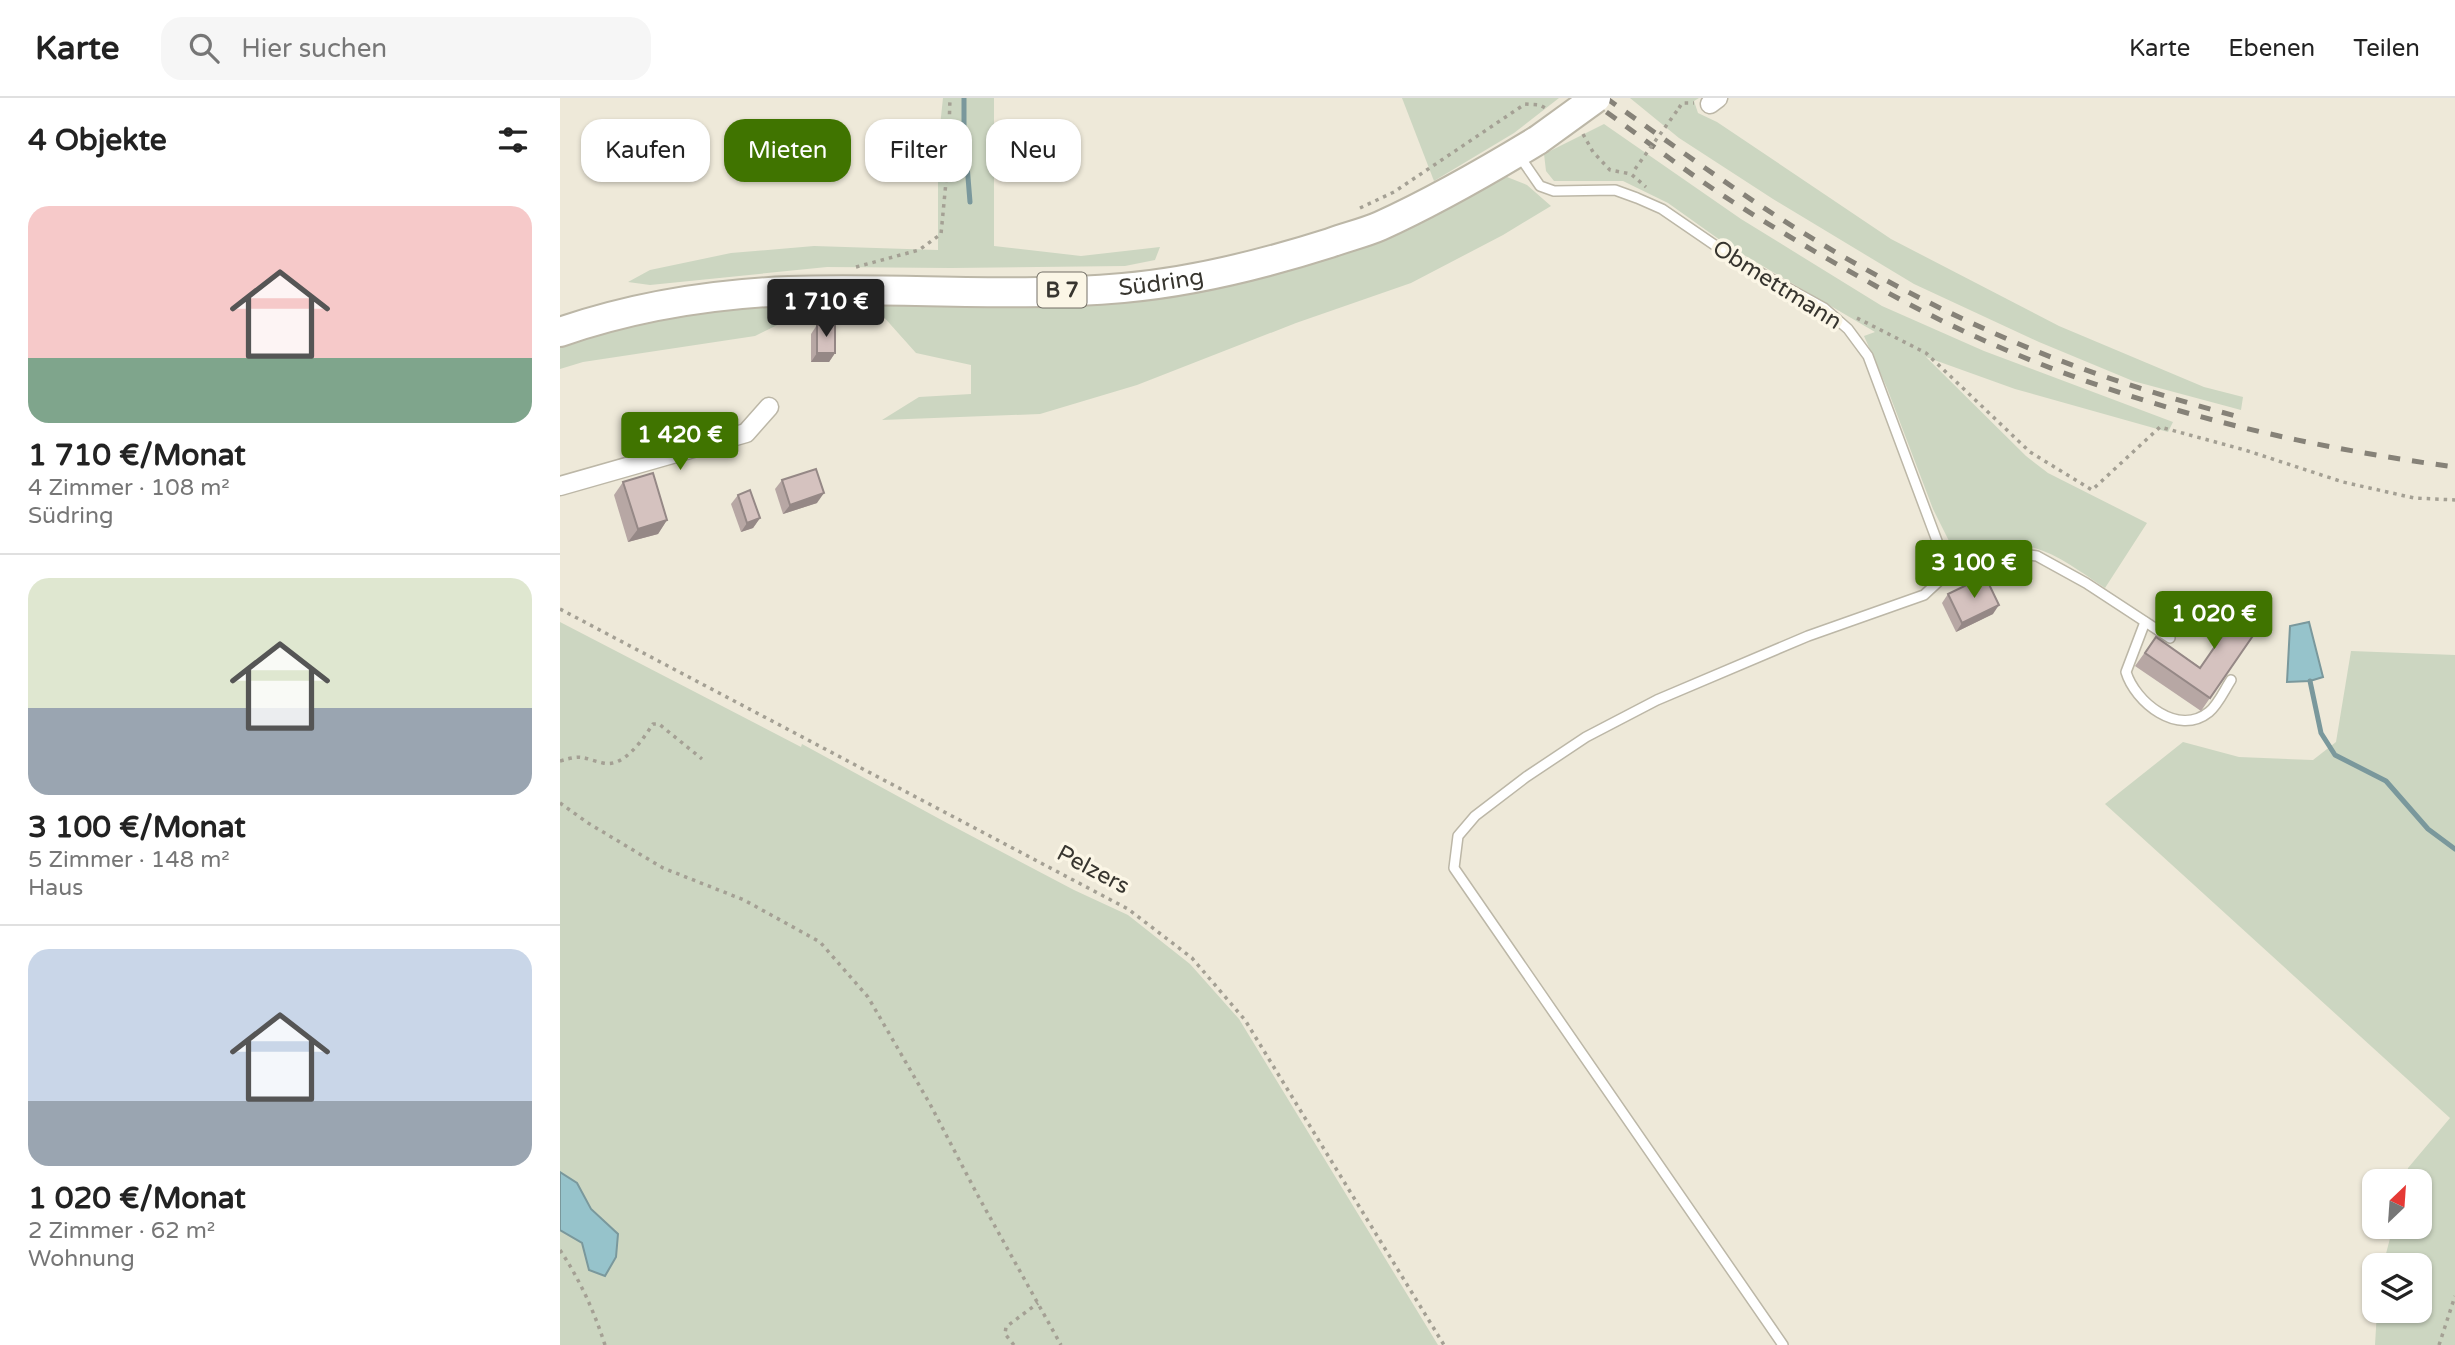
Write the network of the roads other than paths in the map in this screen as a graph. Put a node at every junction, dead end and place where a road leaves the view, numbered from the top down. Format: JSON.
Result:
{"nodes":[{"id":1,"x":1596,"y":98,"type":"edge"},
{"id":2,"x":1528,"y":146,"type":"junction"},
{"id":3,"x":560,"y":332,"type":"edge"},
{"id":4,"x":769,"y":407,"type":"dead end"},
{"id":5,"x":560,"y":486,"type":"edge"},
{"id":6,"x":1953,"y":568,"type":"junction"},
{"id":7,"x":2145,"y":622,"type":"junction"},
{"id":8,"x":2170,"y":638,"type":"dead end"},
{"id":9,"x":2231,"y":680,"type":"edge"},
{"id":10,"x":1783,"y":1345,"type":"edge"}],
"edges":[{"from":1,"to":2,"type":"main road","name":"Südring","number":"B 7","bridge":true},
{"from":2,"to":3,"type":"main road","name":"Südring","number":"B 7"},
{"from":2,"to":6,"type":"lane","name":"Obmettmann"},
{"from":4,"to":5,"type":"street"},
{"from":6,"to":7,"type":"lane"},
{"from":6,"to":10,"type":"lane"},
{"from":7,"to":8,"type":"lane"},
{"from":7,"to":9,"type":"lane"}]}
